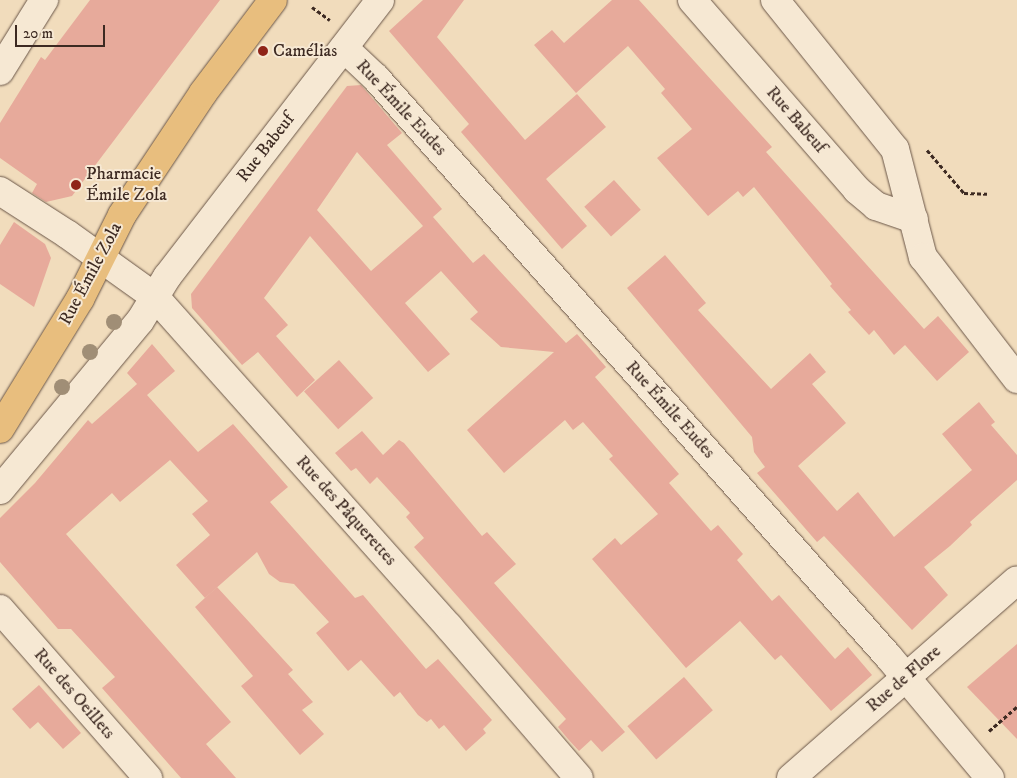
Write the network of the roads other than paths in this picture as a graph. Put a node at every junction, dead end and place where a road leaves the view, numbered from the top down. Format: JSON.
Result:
{"nodes":[{"id":1,"x":44,"y":0,"type":"edge"},
{"id":2,"x":273,"y":0,"type":"edge"},
{"id":3,"x":380,"y":0,"type":"edge"},
{"id":4,"x":692,"y":0,"type":"edge"},
{"id":5,"x":775,"y":0,"type":"edge"},
{"id":6,"x":344,"y":48,"type":"junction"},
{"id":7,"x":0,"y":71,"type":"edge"},
{"id":8,"x":0,"y":190,"type":"edge"},
{"id":9,"x":914,"y":220,"type":"junction"},
{"id":10,"x":100,"y":258,"type":"junction"},
{"id":11,"x":155,"y":297,"type":"junction"},
{"id":12,"x":1017,"y":379,"type":"edge"},
{"id":13,"x":0,"y":429,"type":"edge"},
{"id":14,"x":0,"y":490,"type":"edge"},
{"id":15,"x":1017,"y":580,"type":"edge"},
{"id":16,"x":0,"y":609,"type":"edge"},
{"id":17,"x":907,"y":678,"type":"junction"},
{"id":18,"x":148,"y":778,"type":"edge"},
{"id":19,"x":579,"y":778,"type":"edge"},
{"id":20,"x":791,"y":778,"type":"edge"},
{"id":21,"x":990,"y":778,"type":"edge"}],
"edges":[{"from":1,"to":7,"type":"street"},
{"from":2,"to":10,"type":"main road","name":"Rue Émile Zola"},
{"from":3,"to":6,"type":"street","name":"Rue Babeuf"},
{"from":4,"to":9,"type":"street","name":"Rue Babeuf"},
{"from":5,"to":9,"type":"street"},
{"from":6,"to":11,"type":"street","name":"Rue Babeuf"},
{"from":6,"to":17,"type":"street","name":"Rue Émile Eudes"},
{"from":8,"to":10,"type":"street","name":"Rue des Pâquerettes"},
{"from":9,"to":12,"type":"street"},
{"from":10,"to":11,"type":"street","name":"Rue des Pâquerettes"},
{"from":10,"to":13,"type":"main road","name":"Rue Émile Zola"},
{"from":11,"to":14,"type":"street"},
{"from":11,"to":19,"type":"street","name":"Rue des Pâquerettes"},
{"from":15,"to":17,"type":"street","name":"Rue de Flore"},
{"from":16,"to":18,"type":"street","name":"Rue des Oeillets"},
{"from":17,"to":20,"type":"street","name":"Rue de Flore"},
{"from":17,"to":21,"type":"street","name":"Rue Émile Eudes"}]}
